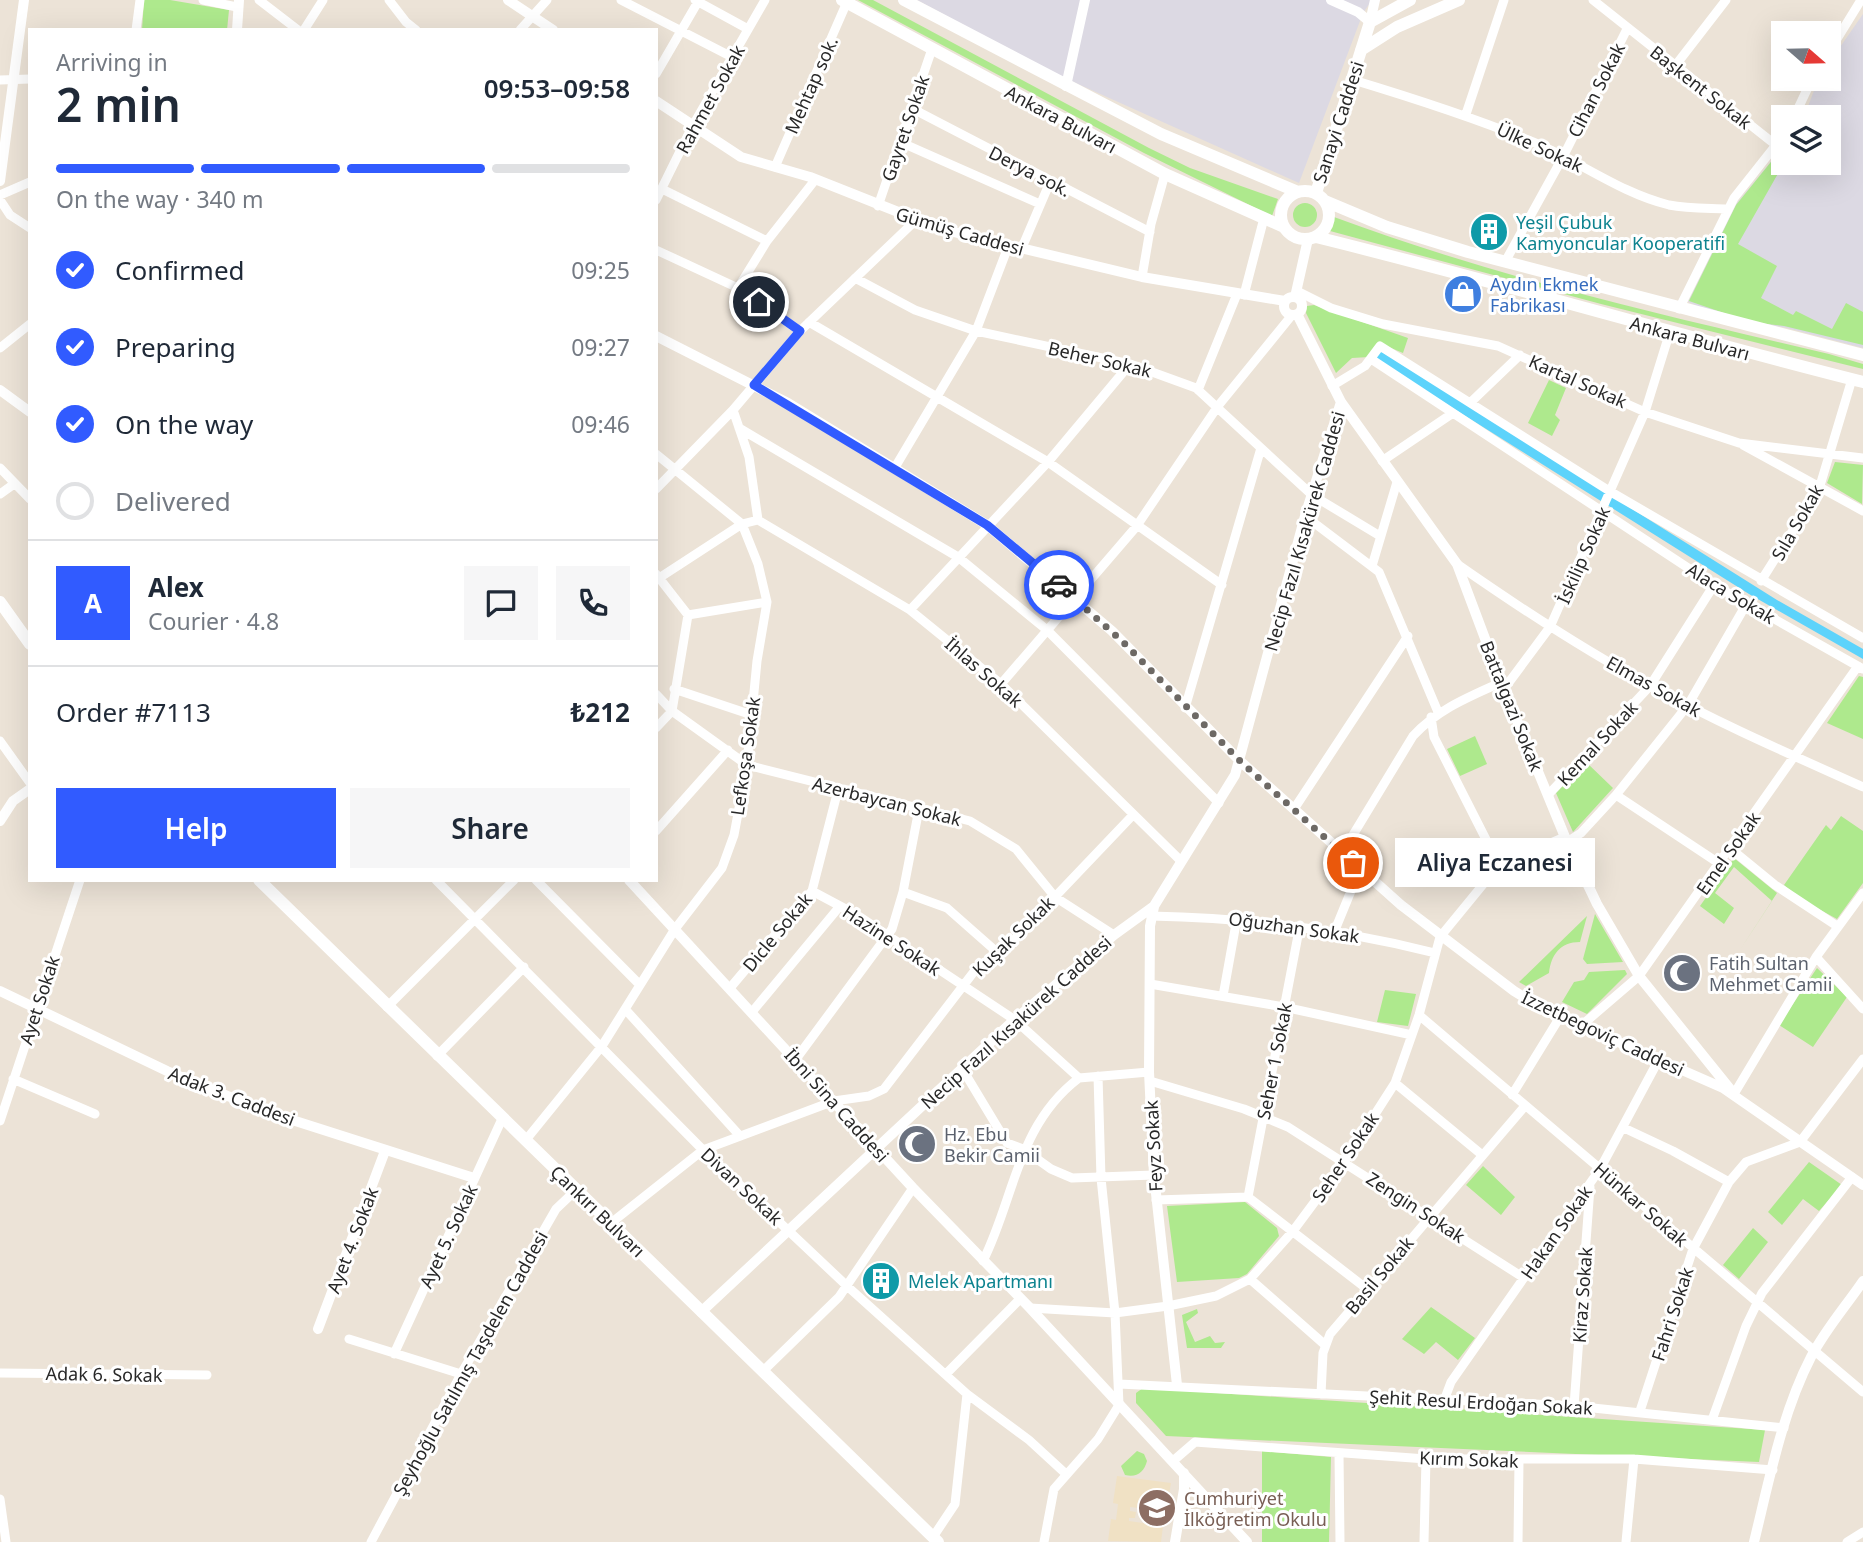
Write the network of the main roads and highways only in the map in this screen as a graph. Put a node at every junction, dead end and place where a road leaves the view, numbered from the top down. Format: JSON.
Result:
{"nodes":[{"id":1,"x":904,"y":0,"type":"edge"},
{"id":2,"x":1410,"y":0,"type":"edge"},
{"id":3,"x":1460,"y":0,"type":"edge"},
{"id":4,"x":845,"y":1,"type":"edge"},
{"id":5,"x":1361,"y":50,"type":"junction"},
{"id":6,"x":1298,"y":192,"type":"junction"},
{"id":7,"x":1320,"y":197,"type":"junction"},
{"id":8,"x":1284,"y":227,"type":"junction"},
{"id":9,"x":1312,"y":238,"type":"junction"},
{"id":10,"x":1863,"y":355,"type":"edge"},
{"id":11,"x":1858,"y":381,"type":"edge"},
{"id":12,"x":0,"y":602,"type":"edge"},
{"id":13,"x":28,"y":641,"type":"edge"},
{"id":14,"x":261,"y":882,"type":"edge"},
{"id":15,"x":936,"y":1539,"type":"edge"}],
"edges":[{"from":1,"to":6,"type":"main road","name":"Ankara Bulvarı"},
{"from":2,"to":5,"type":"main road","name":"Sanayi Caddesi"},
{"from":3,"to":5,"type":"main road","name":"Sanayi Caddesi"},
{"from":4,"to":8,"type":"main road","name":"Ankara Bulvarı"},
{"from":5,"to":7,"type":"main road","name":"Sanayi Caddesi"},
{"from":6,"to":7,"type":"main road"},
{"from":6,"to":8,"type":"main road"},
{"from":7,"to":9,"type":"main road"},
{"from":7,"to":10,"type":"main road","name":"Ankara Bulvarı"},
{"from":8,"to":9,"type":"main road"},
{"from":9,"to":11,"type":"main road","name":"Ankara Bulvarı"},
{"from":12,"to":13,"type":"main road"},
{"from":14,"to":15,"type":"main road","name":"Çankırı Bulvarı"}]}
